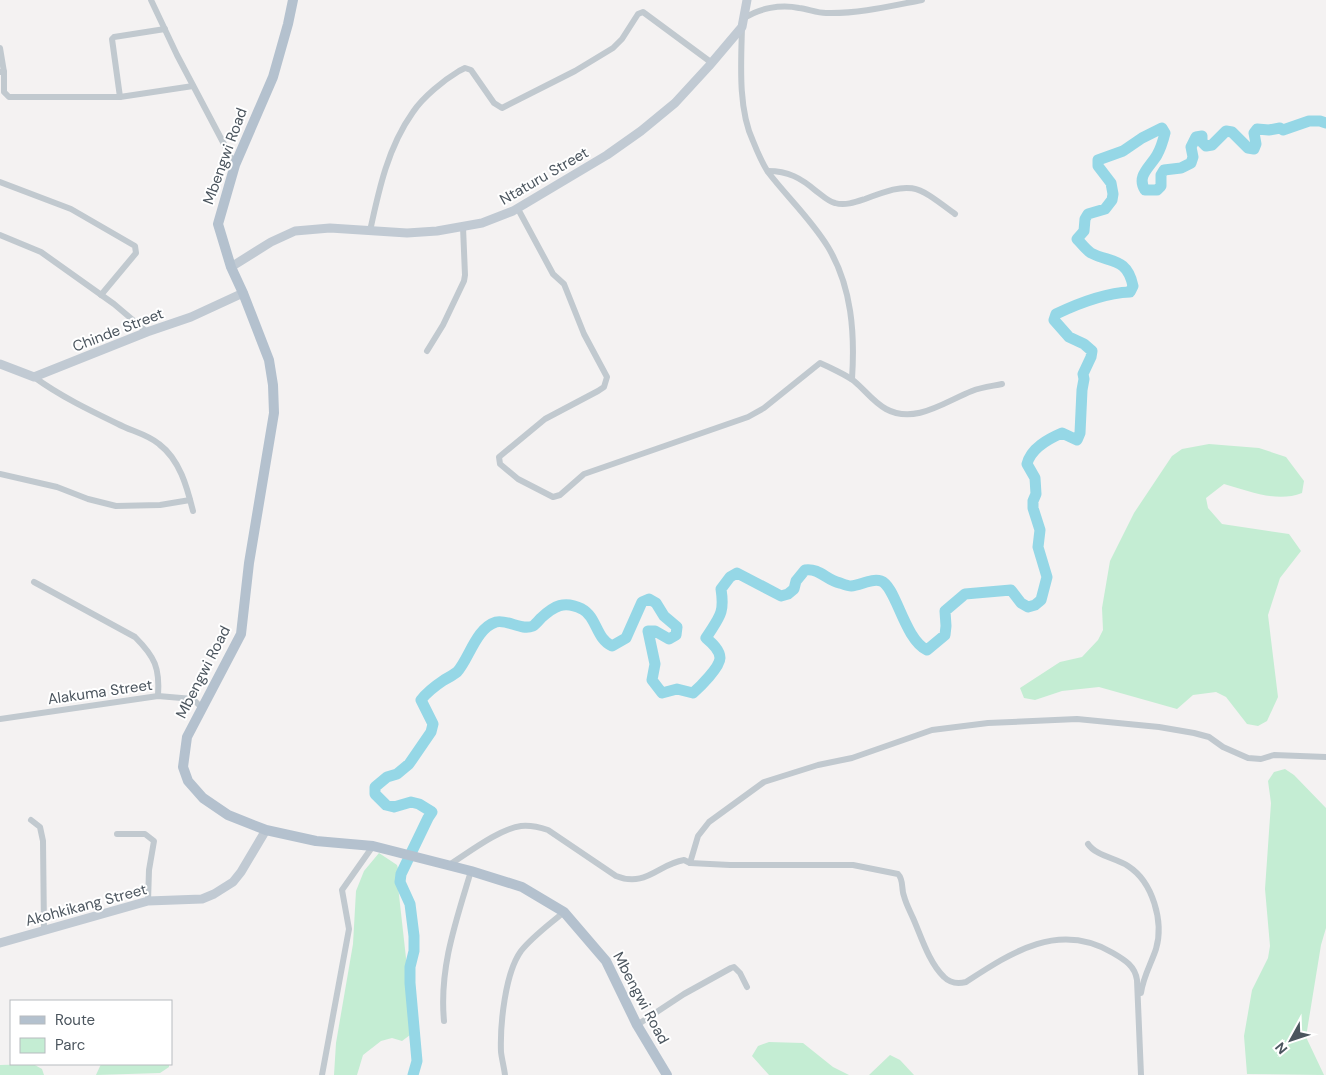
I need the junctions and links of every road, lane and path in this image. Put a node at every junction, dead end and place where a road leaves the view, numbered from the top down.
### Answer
1 (151, 0) edge
2 (293, 0) edge
3 (747, 0) edge
4 (922, 0) edge
5 (894, 3) edge
6 (742, 23) junction
7 (165, 29) junction
8 (0, 48) edge
9 (712, 63) junction
10 (2, 72) edge
11 (193, 86) junction
12 (120, 98) junction
13 (235, 165) junction
14 (768, 171) junction
15 (0, 182) edge
16 (518, 209) junction
17 (956, 214) dead end
18 (463, 227) junction
19 (370, 231) junction
20 (0, 235) edge
21 (231, 267) junction
22 (243, 293) junction
23 (101, 295) junction
24 (147, 332) junction
25 (427, 351) dead end
26 (0, 364) edge
27 (34, 376) junction
28 (852, 379) junction
29 (1002, 384) dead end
30 (0, 474) edge
31 (190, 500) junction
32 (194, 511) dead end
33 (34, 582) dead end
34 (158, 696) junction
35 (201, 707) junction
36 (0, 719) edge
37 (1326, 758) edge
38 (31, 820) dead end
39 (266, 830) junction
40 (117, 834) dead end
41 (1088, 844) dead end
42 (373, 846) junction
43 (690, 863) junction
44 (448, 866) junction
45 (472, 871) junction
46 (148, 900) junction
47 (564, 912) junction
48 (44, 930) junction
49 (0, 944) edge
50 (747, 987) dead end
51 (1139, 1005) junction
52 (444, 1021) dead end
53 (637, 1024) junction
54 (322, 1075) edge
55 (505, 1075) edge
56 (667, 1075) edge
57 (1141, 1075) edge

1 - 7 street
2 - 13 main road, Mbengwi Road
3 - 6 street
4 - 5 street
5 - 6 street
6 - 9 street, Ntaturu Street
6 - 14 street
7 - 11 street
7 - 12 street
8 - 10 street
9 - 16 street, Ntaturu Street
9 - 19 street
10 - 12 street
11 - 12 street
11 - 13 street
13 - 21 main road, Mbengwi Road
14 - 17 street
14 - 28 street
15 - 23 street
16 - 18 street, Ntaturu Street
16 - 28 street
18 - 19 street, Ntaturu Street
18 - 25 street
19 - 21 street, Ntaturu Street
20 - 23 street
21 - 22 main road, Mbengwi Road
22 - 24 street, Chinde Street
22 - 35 main road, Mbengwi Road
23 - 24 street
24 - 27 street, Chinde Street
26 - 27 street
27 - 31 street
28 - 29 street
30 - 31 street
31 - 32 street
33 - 34 street
34 - 35 street, Alakuma Street
34 - 36 street, Alakuma Street
35 - 39 main road, Mbengwi Road
37 - 43 street
38 - 48 street
39 - 42 main road, Mbengwi Road
39 - 46 street, Akohkikang Street
40 - 46 street
41 - 51 street
42 - 44 main road, Mbengwi Road
42 - 54 street
43 - 44 street
43 - 51 street
44 - 45 main road, Mbengwi Road
45 - 47 main road, Mbengwi Road
45 - 52 street
46 - 48 street, Akohkikang Street
47 - 53 main road, Mbengwi Road
47 - 55 street
48 - 49 street, Akohkikang Street
50 - 53 street
51 - 57 street
53 - 56 main road, Mbengwi Road

